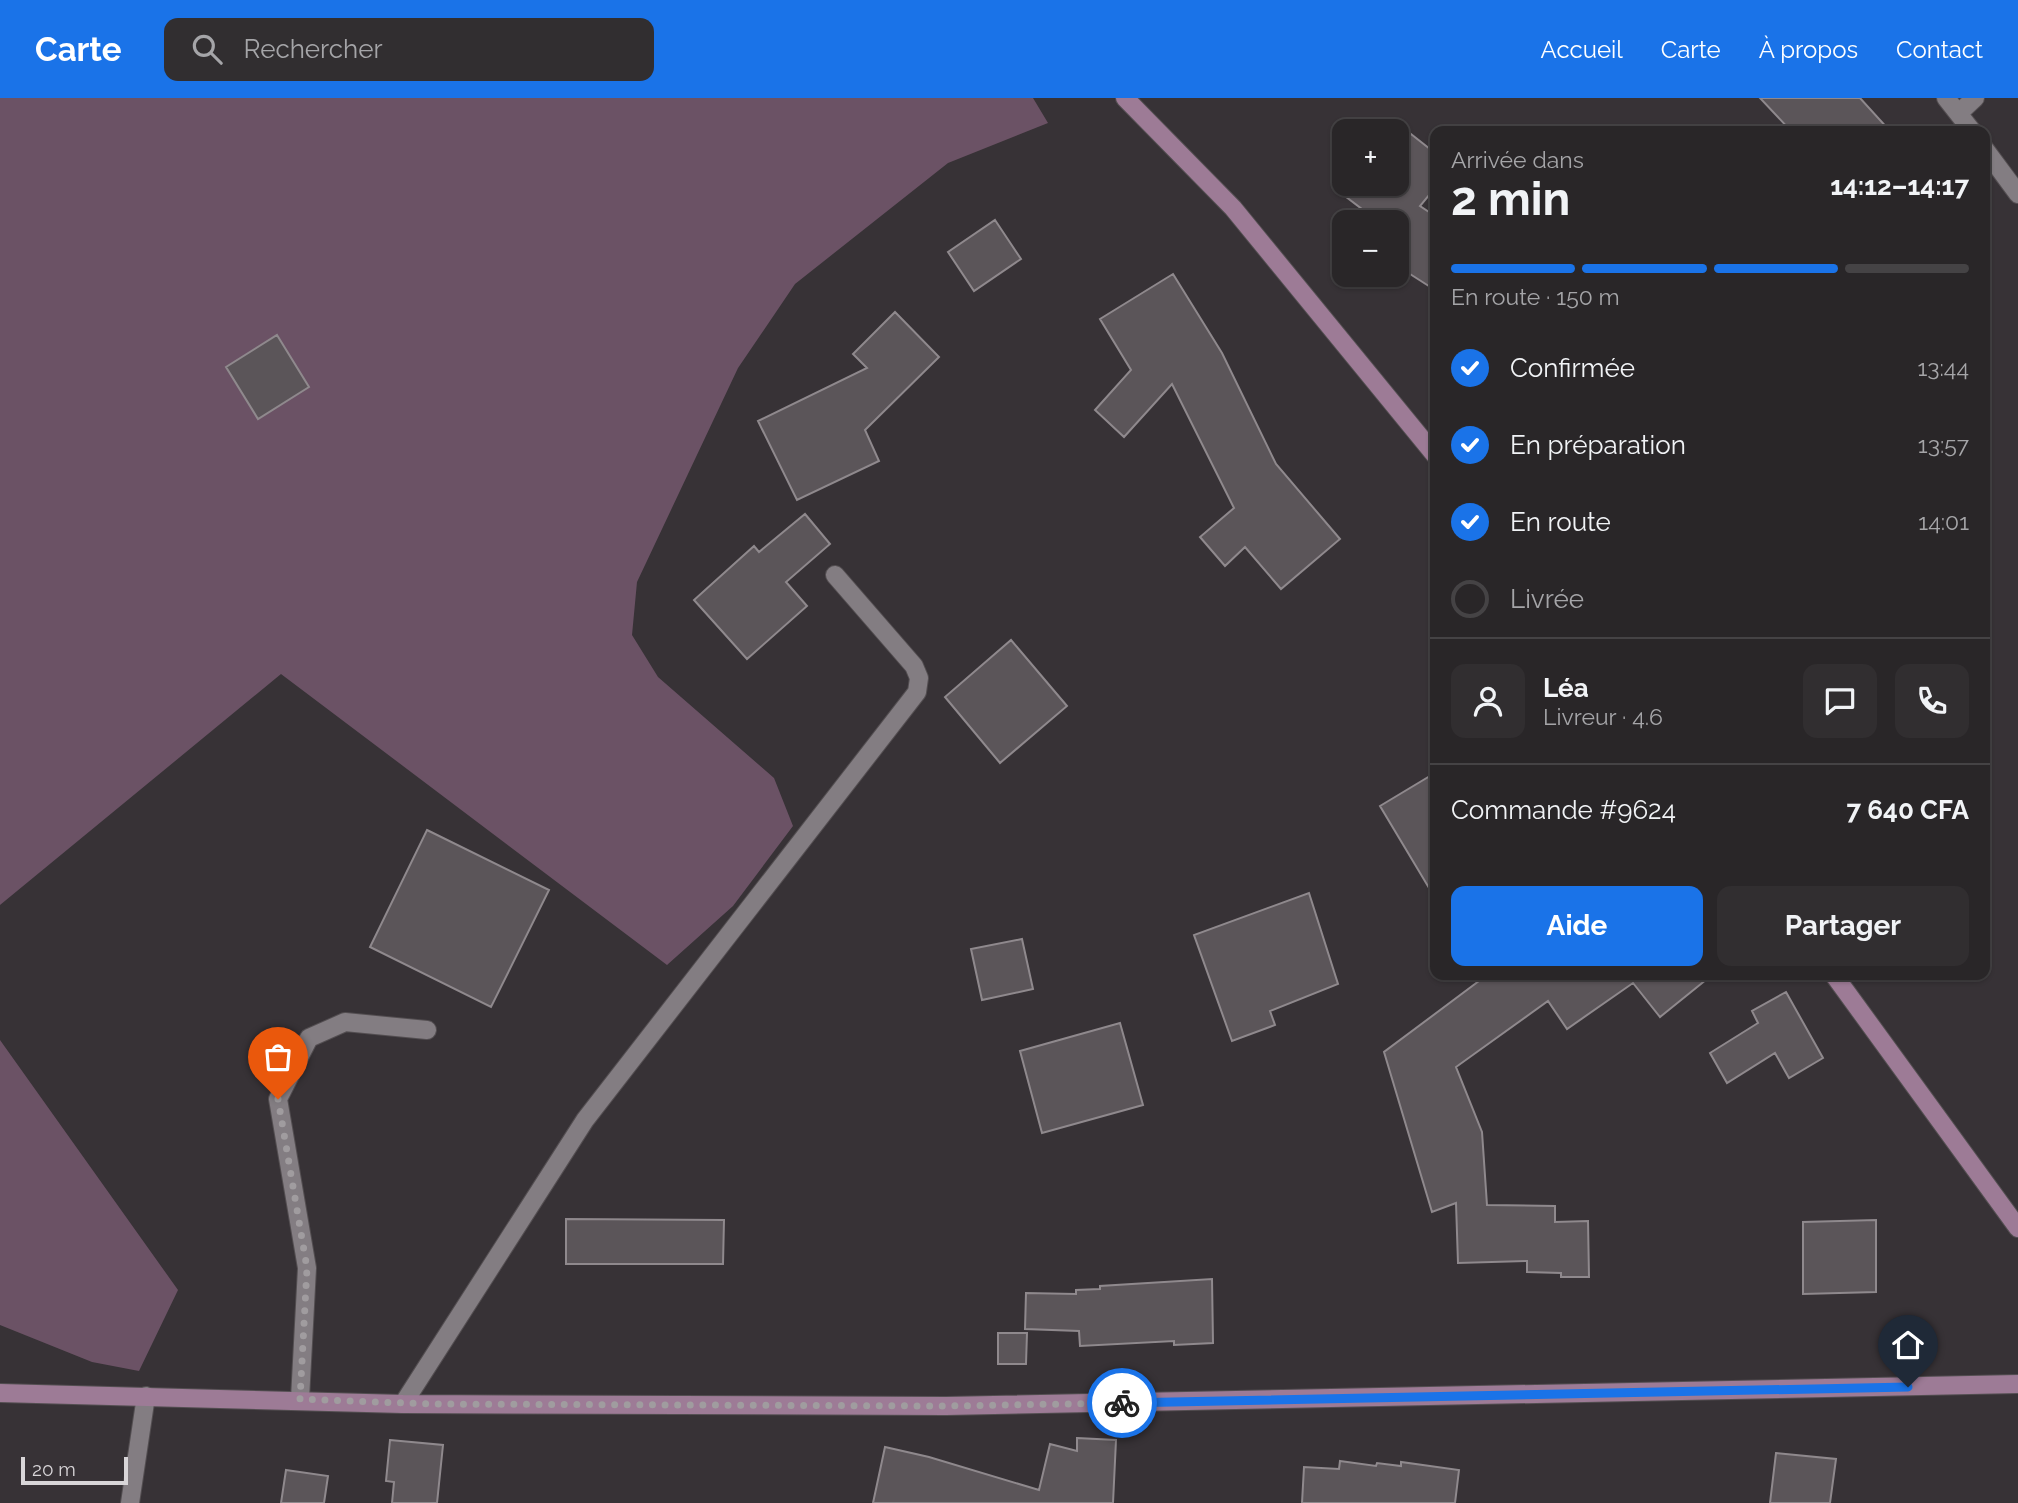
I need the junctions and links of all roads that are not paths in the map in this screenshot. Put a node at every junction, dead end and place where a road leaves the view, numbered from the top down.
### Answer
1 (1125, 98) edge
2 (1946, 98) edge
3 (1975, 98) edge
4 (1959, 113) junction
5 (1968, 126) edge
6 (1990, 156) edge
7 (2018, 194) edge
8 (1430, 449) edge
9 (835, 575) dead end
10 (1837, 980) edge
11 (427, 1030) dead end
12 (2018, 1228) edge
13 (2018, 1384) edge
14 (0, 1393) edge
15 (146, 1396) junction
16 (300, 1399) junction
17 (403, 1404) junction
18 (130, 1503) edge

1 - 8 main road
2 - 4 street
3 - 4 street
4 - 5 street
6 - 7 street
9 - 17 street
10 - 12 main road
11 - 16 street
13 - 17 main road
14 - 15 main road
15 - 16 main road
15 - 18 street
16 - 17 main road

